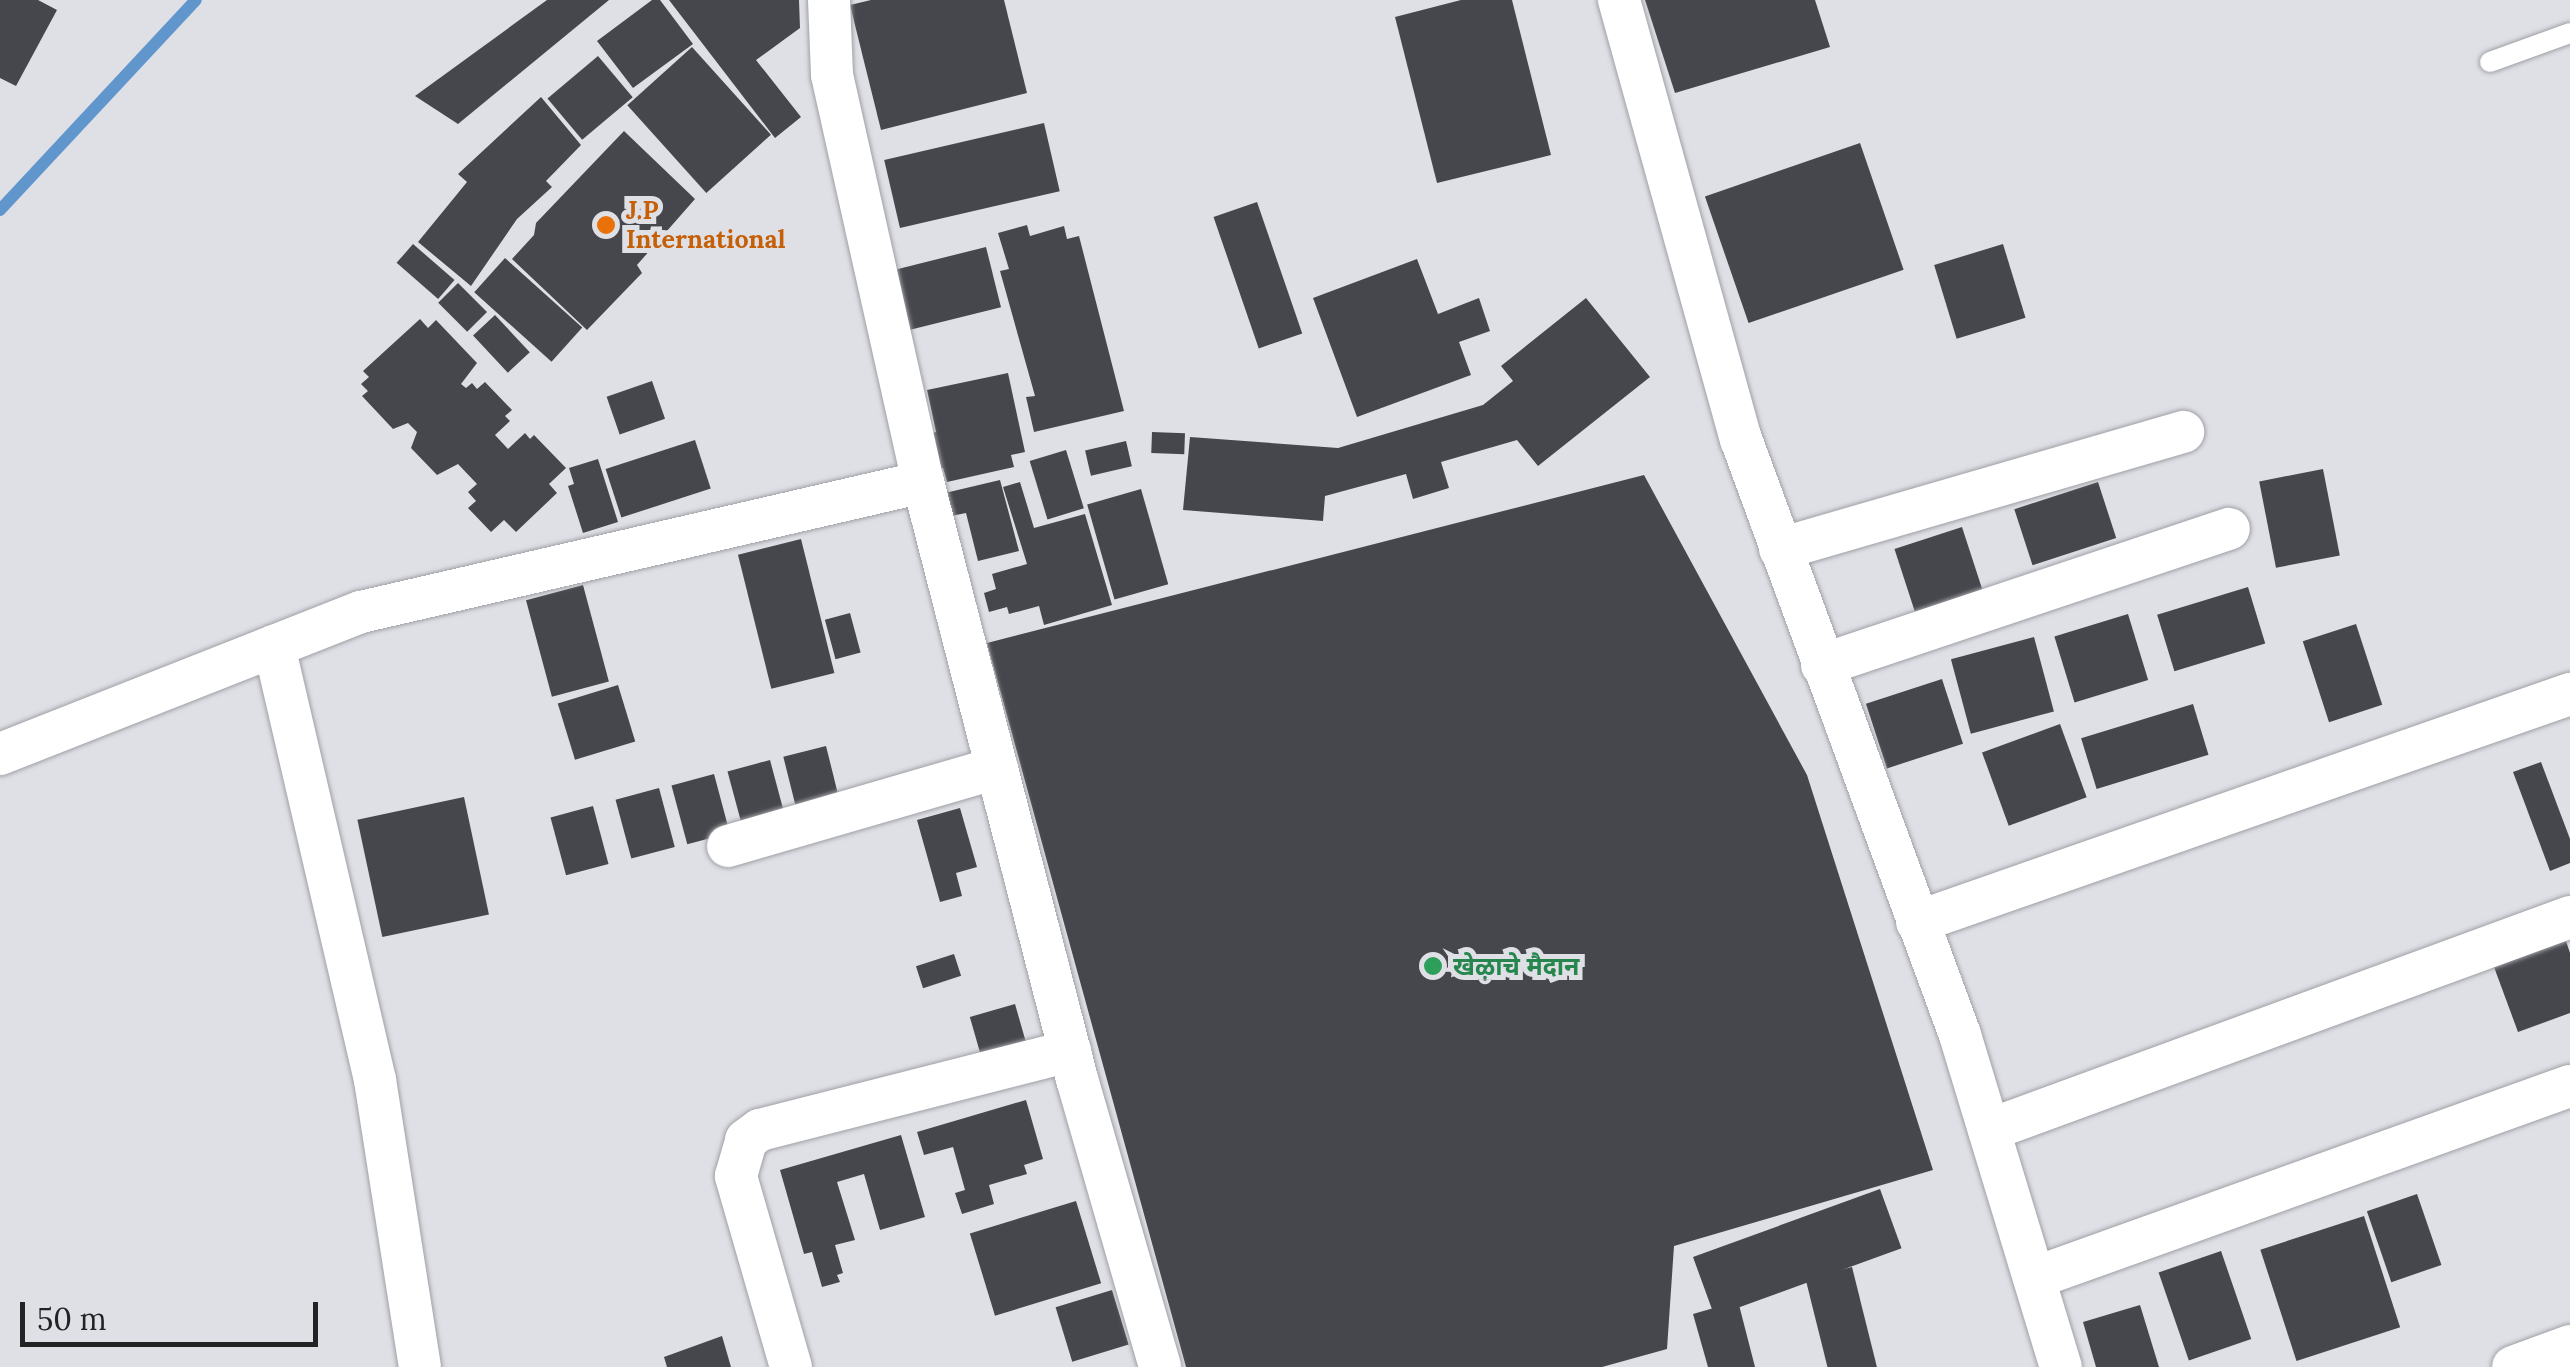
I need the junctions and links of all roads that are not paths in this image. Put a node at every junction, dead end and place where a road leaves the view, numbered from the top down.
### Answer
1 (829, 0) edge
2 (1620, 0) edge
3 (2570, 33) edge
4 (2490, 62) dead end
5 (2183, 432) dead end
6 (923, 482) junction
7 (2230, 529) dead end
8 (1780, 549) junction
9 (274, 646) junction
10 (1822, 665) junction
11 (2570, 694) edge
12 (0, 754) edge
13 (997, 768) junction
14 (728, 846) dead end
15 (2570, 917) edge
16 (1918, 922) junction
17 (1070, 1051) junction
18 (2570, 1086) edge
19 (1989, 1130) junction
20 (2034, 1278) junction
21 (2570, 1346) edge
22 (420, 1367) edge
23 (791, 1367) edge
24 (1160, 1367) edge
25 (2061, 1367) edge
26 (2513, 1367) edge

1 - 6 street
2 - 8 street
3 - 4 lane
5 - 8 street
6 - 9 street
6 - 13 street
7 - 10 street
8 - 10 street
9 - 12 street
9 - 22 street
10 - 16 street
11 - 16 street
13 - 14 street
13 - 17 street
15 - 19 street
16 - 19 street
17 - 23 street
17 - 24 street
18 - 20 street
19 - 20 street
20 - 25 street
21 - 26 street

